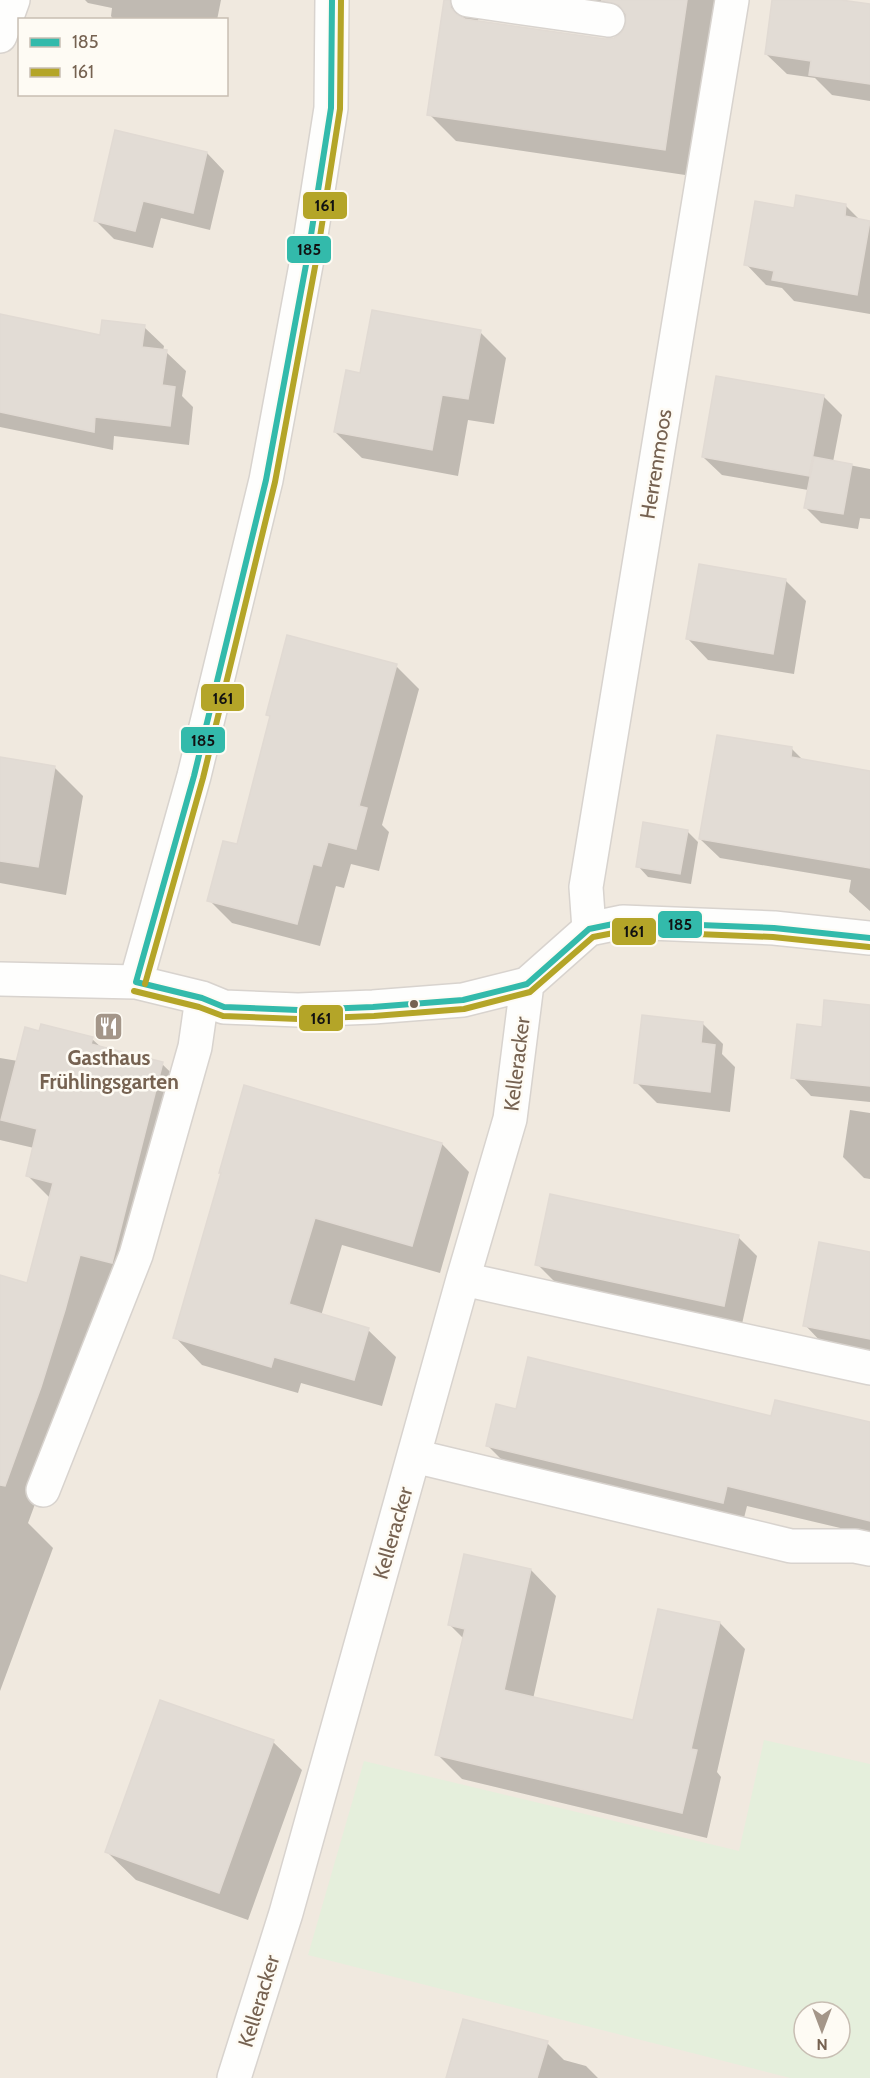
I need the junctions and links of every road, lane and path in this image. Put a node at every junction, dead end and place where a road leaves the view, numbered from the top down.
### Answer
1 (13, 0) edge
2 (332, 0) edge
3 (468, 0) edge
4 (732, 0) edge
5 (608, 20) dead end
6 (0, 36) edge
7 (589, 929) junction
8 (870, 938) edge
9 (0, 979) edge
10 (136, 982) junction
11 (527, 984) junction
12 (202, 998) junction
13 (463, 1279) junction
14 (870, 1368) edge
15 (414, 1456) junction
16 (43, 1490) dead end
17 (870, 1549) edge
18 (237, 2077) edge

1 - 6 street
2 - 10 street
3 - 5 street
4 - 7 street, Herrenmoos
7 - 8 street
7 - 11 street
9 - 10 street
10 - 12 street
11 - 12 street
11 - 13 street, Kelleracker
12 - 16 street
13 - 14 street
13 - 15 street, Kelleracker
15 - 17 street
15 - 18 street, Kelleracker

